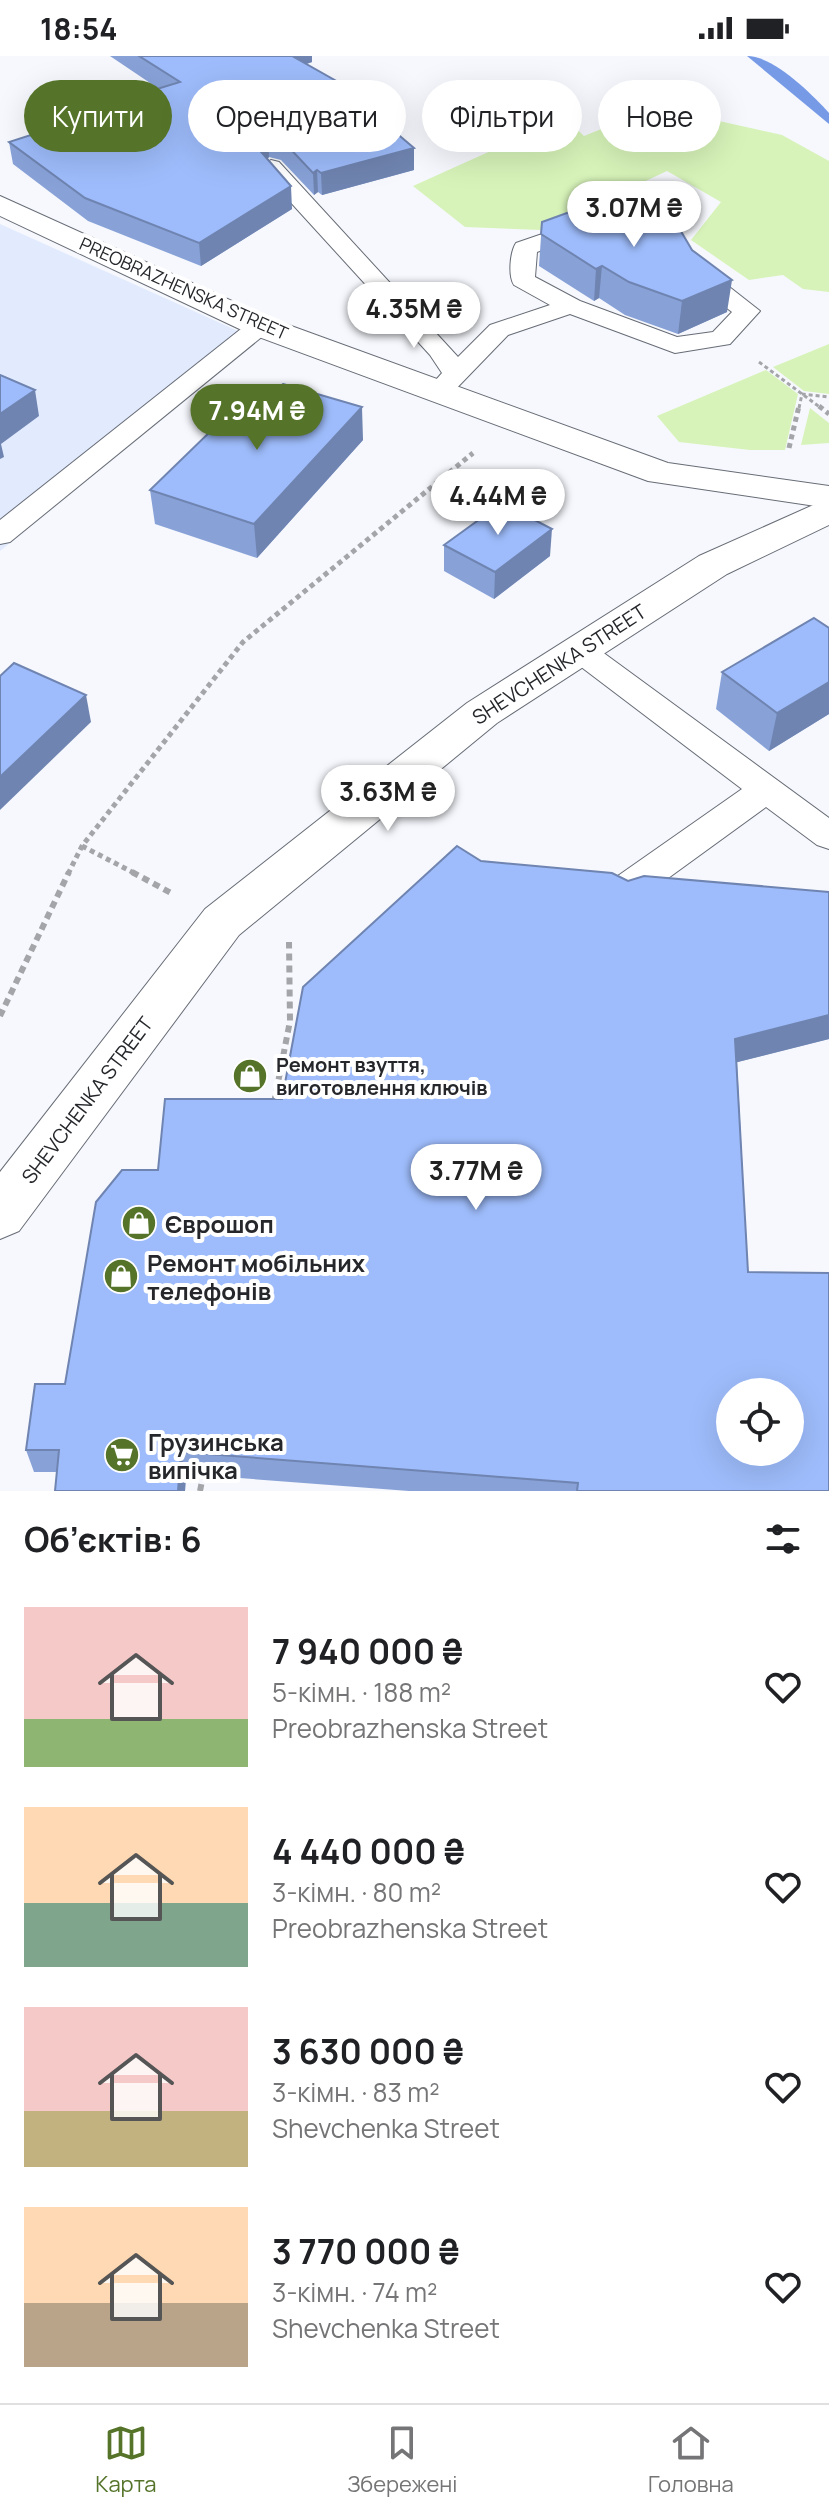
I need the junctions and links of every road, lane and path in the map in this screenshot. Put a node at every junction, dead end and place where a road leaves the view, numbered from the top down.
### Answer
1 (271, 167) edge
2 (0, 205) edge
3 (608, 225) edge
4 (687, 252) edge
5 (571, 306) junction
6 (260, 326) junction
7 (767, 367) dead end
8 (448, 382) junction
9 (802, 394) junction
10 (829, 397) edge
11 (829, 414) edge
12 (473, 453) dead end
13 (788, 453) dead end
14 (829, 497) edge
15 (829, 510) edge
16 (0, 535) edge
17 (579, 650) junction
18 (765, 790) junction
19 (829, 836) edge
20 (82, 846) junction
21 (155, 883) dead end
22 (625, 890) edge
23 (289, 942) dead end
24 (0, 1016) edge
25 (272, 1115) edge
26 (0, 1214) edge
27 (206, 1460) edge
28 (200, 1491) edge

1 - 8 lane
2 - 6 street, PREOBRAZHENSKA STREET
3 - 5 lane
4 - 5 lane
5 - 8 lane
6 - 8 street, PREOBRAZHENSKA STREET
6 - 16 lane
7 - 9 path
8 - 14 street, PREOBRAZHENSKA STREET
9 - 10 path
9 - 11 path
9 - 13 path
12 - 20 path
15 - 17 street, SHEVCHENKA STREET
17 - 18 lane
17 - 26 street, SHEVCHENKA STREET
18 - 19 lane
18 - 22 lane
20 - 21 path
20 - 24 path
23 - 25 path
27 - 28 path

